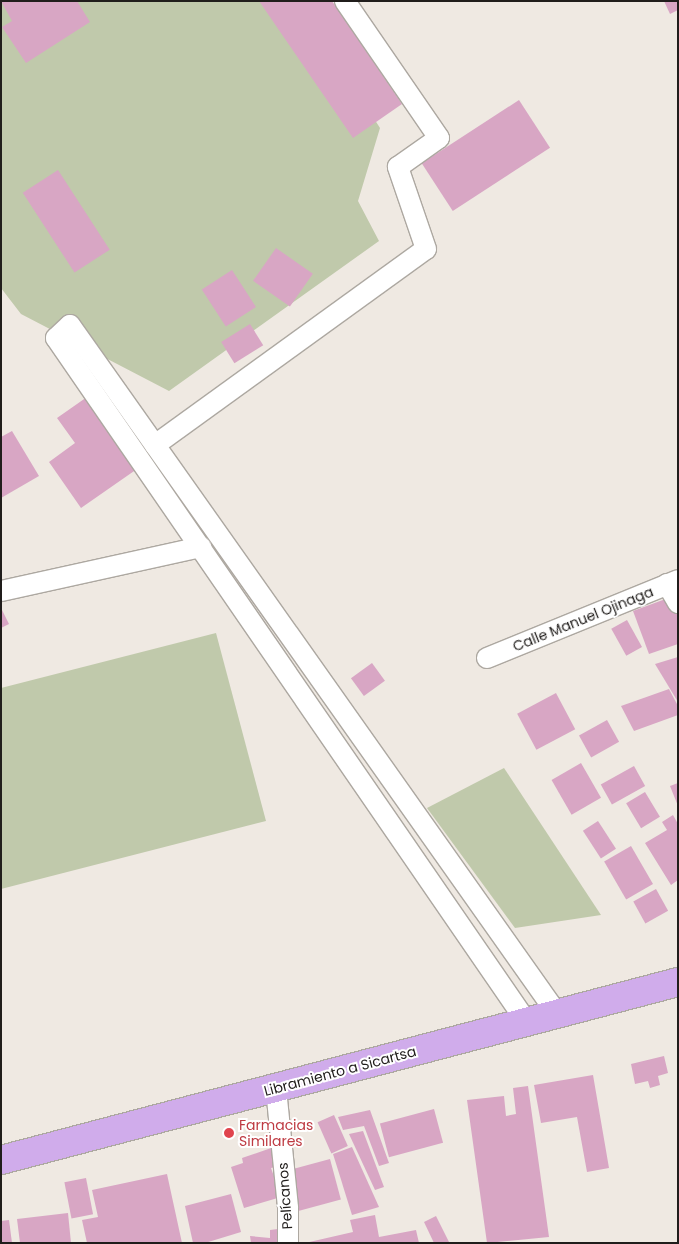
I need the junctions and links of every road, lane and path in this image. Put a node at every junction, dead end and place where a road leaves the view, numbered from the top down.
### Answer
1 (345, 1) edge
2 (155, 445) junction
3 (201, 547) junction
4 (672, 582) edge
5 (1, 591) edge
6 (678, 603) edge
7 (487, 658) dead end
8 (678, 982) edge
9 (558, 1016) junction
10 (526, 1021) junction
11 (276, 1089) junction
12 (1, 1160) edge
13 (288, 1243) edge

1 - 2 street
2 - 3 street
2 - 9 street
3 - 5 street
3 - 10 street
4 - 6 street
4 - 7 street, Calle Manuel Ojinaga
8 - 9 main road, Libramiento a Sicartsa
9 - 10 main road, Libramiento a Sicartsa
10 - 11 main road, Libramiento a Sicartsa
11 - 12 main road, Libramiento a Sicartsa
11 - 13 street, Pelícanos

